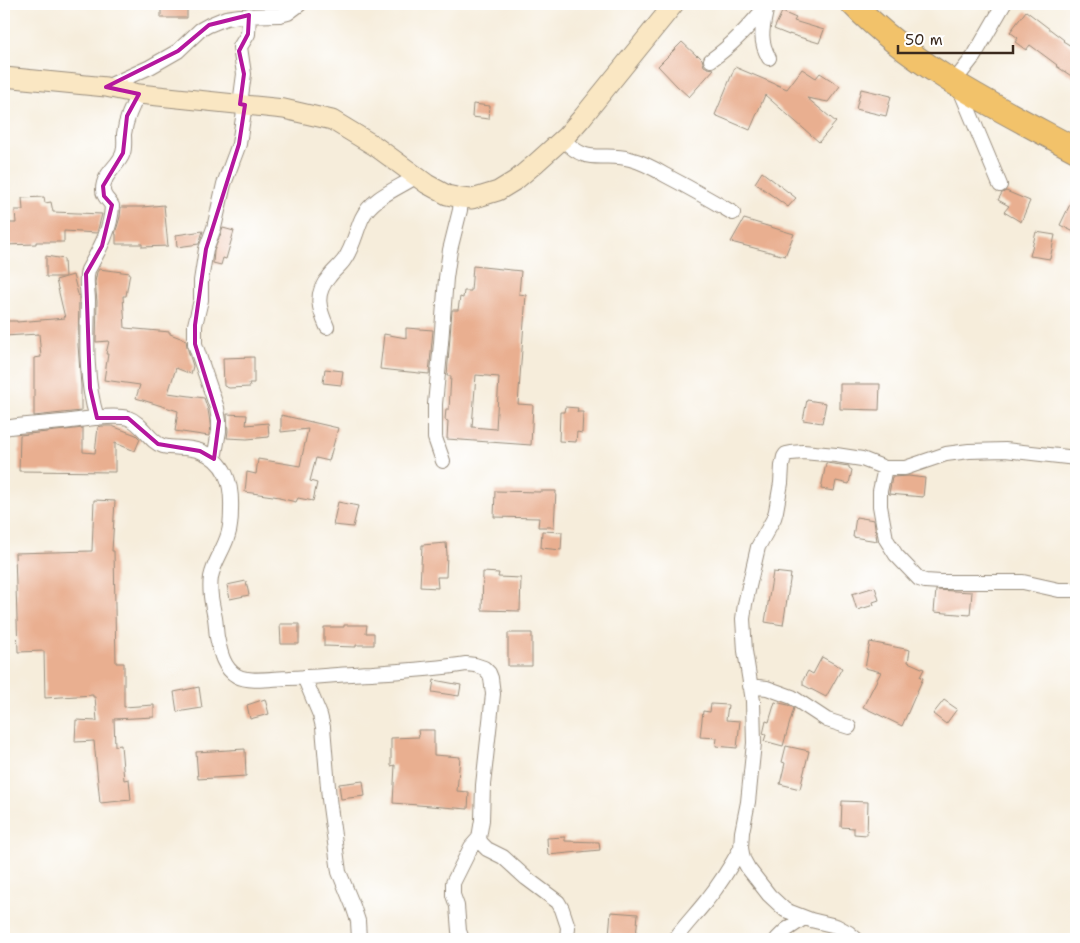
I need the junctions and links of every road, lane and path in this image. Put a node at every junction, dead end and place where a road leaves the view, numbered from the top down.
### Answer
1 (300, 4) edge
2 (674, 4) edge
3 (767, 4) edge
4 (853, 4) edge
5 (1004, 4) edge
6 (249, 15) junction
7 (769, 58) dead end
8 (711, 60) dead end
9 (4, 76) edge
10 (956, 85) junction
11 (106, 87) junction
12 (139, 94) junction
13 (242, 105) junction
14 (563, 139) junction
15 (1076, 150) edge
16 (417, 176) junction
17 (1000, 185) dead end
18 (461, 198) junction
19 (733, 213) dead end
20 (327, 327) dead end
21 (97, 418) junction
22 (4, 428) edge
23 (214, 459) junction
24 (443, 461) dead end
25 (1075, 461) edge
26 (885, 468) junction
27 (1076, 590) edge
28 (304, 677) junction
29 (750, 686) junction
30 (848, 727) dead end
31 (479, 838) junction
32 (741, 848) junction
33 (804, 918) junction
34 (359, 939) edge
35 (462, 939) edge
36 (567, 939) edge
37 (675, 939) edge
38 (777, 939) edge
39 (856, 939) edge

1 - 6 street
2 - 14 street
3 - 7 street
3 - 8 street
4 - 10 highway
5 - 10 street
6 - 11 street
6 - 13 street
9 - 11 street
10 - 15 highway
10 - 17 street
11 - 12 street
12 - 13 street
12 - 21 street
13 - 16 street
13 - 23 street
14 - 18 street
14 - 19 street
16 - 18 street
16 - 20 street
18 - 24 street
21 - 22 street
21 - 23 street
23 - 28 street
25 - 26 street
26 - 27 street
26 - 29 street
28 - 31 street
28 - 34 street
29 - 30 street
29 - 32 street
31 - 35 street
31 - 36 street
32 - 33 street
32 - 37 street
33 - 38 street
33 - 39 street

